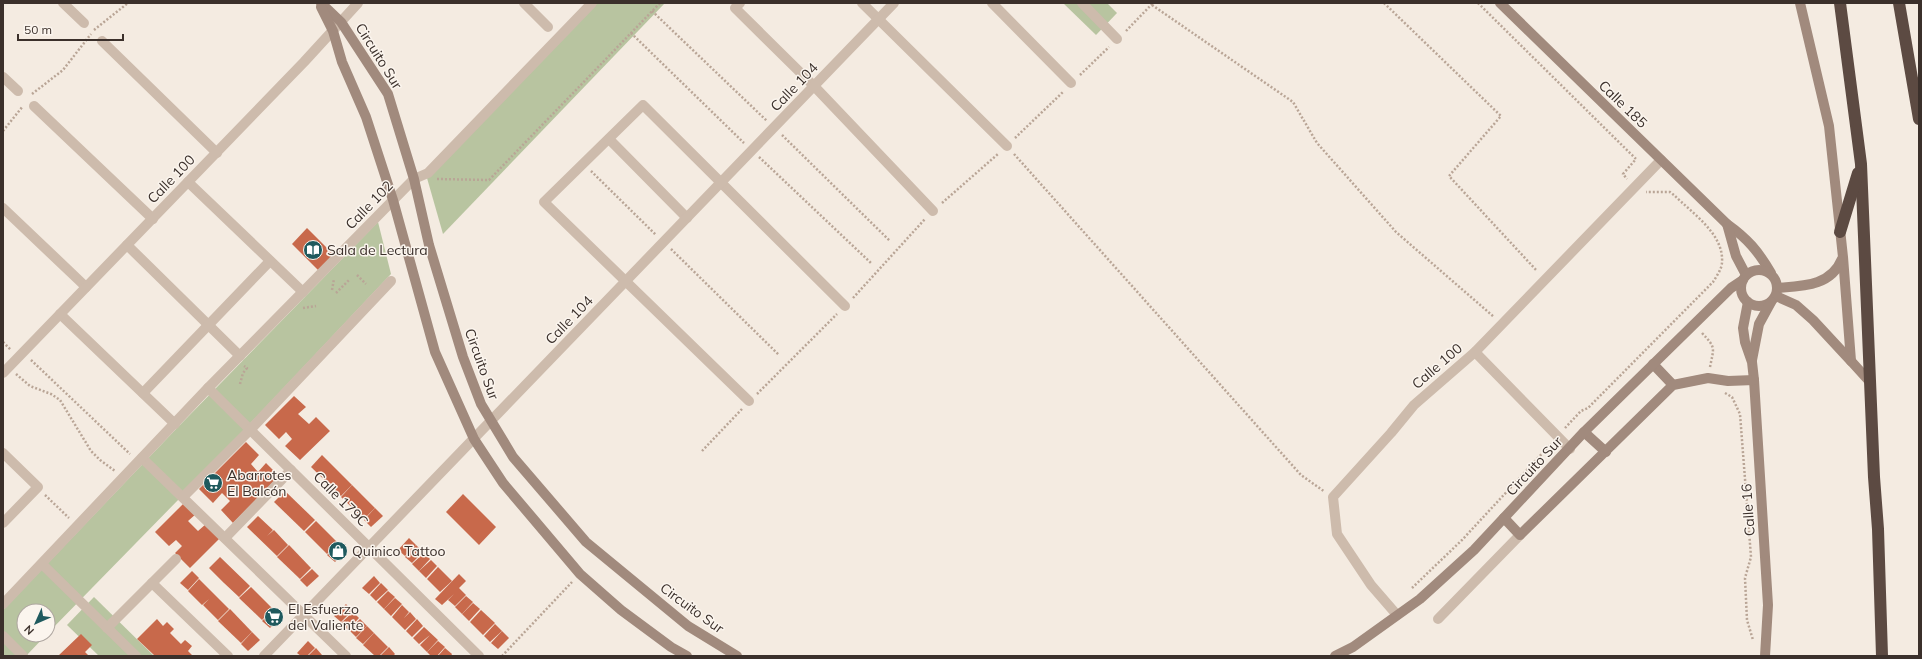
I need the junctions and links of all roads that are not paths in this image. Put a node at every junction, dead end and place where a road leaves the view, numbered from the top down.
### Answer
1 (63, 3) edge
2 (320, 3) edge
3 (358, 3) edge
4 (524, 3) edge
5 (592, 3) edge
6 (740, 3) edge
7 (862, 3) edge
8 (894, 3) edge
9 (992, 3) edge
10 (1082, 3) edge
11 (1500, 3) edge
12 (1800, 3) edge
13 (1840, 3) edge
14 (1899, 3) edge
15 (879, 19) junction
16 (341, 22) junction
17 (84, 23) dead end
18 (548, 27) dead end
19 (333, 31) junction
20 (1117, 39) dead end
21 (102, 41) dead end
22 (3, 77) edge
23 (1071, 83) dead end
24 (814, 86) junction
25 (18, 91) dead end
26 (34, 106) dead end
27 (1919, 119) edge
28 (609, 139) junction
29 (1007, 146) road end
30 (216, 152) junction
31 (1661, 160) junction
32 (1861, 164) junction
33 (414, 179) junction
34 (188, 182) junction
35 (721, 182) junction
36 (393, 200) junction
37 (3, 208) edge
38 (933, 211) road end
39 (687, 218) junction
40 (153, 219) junction
41 (1727, 224) junction
42 (1840, 232) junction
43 (127, 245) junction
44 (1843, 258) junction
45 (270, 261) junction
46 (1771, 273) junction
47 (1745, 277) junction
48 (391, 281) dead end
49 (626, 281) junction
50 (86, 287) junction
51 (303, 292) junction
52 (1775, 295) junction
53 (1748, 302) junction
54 (845, 306) road end
55 (60, 314) junction
56 (209, 325) junction
57 (1474, 352) junction
58 (241, 359) junction
59 (1851, 361) junction
60 (1752, 362) junction
61 (1653, 364) junction
62 (6, 370) edge
63 (1754, 380) junction
64 (1870, 382) junction
65 (1672, 385) junction
66 (208, 388) junction
67 (143, 393) junction
68 (749, 401) road end
69 (491, 421) junction
70 (171, 427) junction
71 (251, 429) junction
72 (1584, 432) junction
73 (474, 439) junction
74 (1570, 449) junction
75 (1606, 452) junction
76 (3, 453) edge
77 (140, 460) junction
78 (291, 470) junction
79 (184, 497) junction
80 (1504, 518) junction
81 (3, 523) edge
82 (1520, 535) junction
83 (225, 538) junction
84 (369, 547) junction
85 (176, 558) dead end
86 (42, 564) junction
87 (152, 583) junction
88 (3, 604) edge
89 (304, 615) junction
90 (1397, 615) junction
91 (1438, 619) dead end
92 (108, 628) junction
93 (3, 636) edge
94 (24, 656) edge
95 (136, 656) edge
96 (228, 656) edge
97 (264, 656) edge
98 (346, 656) edge
99 (479, 656) edge
100 (687, 656) edge
101 (736, 656) edge
102 (1335, 656) edge
103 (1765, 656) edge
104 (1882, 656) edge

1 - 17 street
2 - 16 street, Circuito Sur
2 - 19 street, Circuito Sur
3 - 16 street, Calle 100
4 - 18 street
5 - 33 street, Calle 102
6 - 24 street
7 - 15 street
8 - 15 street, Calle 104
9 - 23 street
10 - 20 street
11 - 31 street, Calle 185
12 - 42 street
13 - 32 highway
14 - 27 highway
15 - 24 street, Calle 104
15 - 29 street
16 - 19 street, Calle 100
16 - 33 street, Circuito Sur
19 - 30 street, Calle 100
19 - 36 street, Circuito Sur
21 - 30 street
22 - 25 street
24 - 35 street, Calle 104
24 - 38 street
26 - 40 street
28 - 35 street
28 - 39 street
28 - 49 street
30 - 34 street, Calle 100
31 - 41 street, Calle 185
31 - 57 street, Calle 100
32 - 42 highway
32 - 64 highway
33 - 36 street, Calle 102
33 - 69 street, Circuito Sur
34 - 40 street, Calle 100
34 - 45 street
35 - 39 street, Calle 104
35 - 54 street
36 - 51 street, Calle 102
36 - 73 street, Circuito Sur
37 - 50 street
39 - 49 street, Calle 104
40 - 43 street, Calle 100
41 - 46 street, Calle 185
41 - 47 street
42 - 44 street
43 - 50 street, Calle 100
43 - 56 street
44 - 52 street
44 - 59 street
45 - 51 street
45 - 56 street
46 - 47 street
46 - 52 street
47 - 53 street
47 - 61 street, Circuito Sur
48 - 71 street
49 - 68 street
49 - 69 street, Calle 104
50 - 55 street, Calle 100
51 - 58 street, Calle 102
52 - 53 street
52 - 59 street
52 - 60 street, Calle 16
53 - 60 street, Calle 16
55 - 62 street, Calle 100
55 - 67 street
56 - 58 street
56 - 67 street
57 - 74 street
57 - 90 street, Calle 100
58 - 66 street, Calle 102
59 - 64 street
60 - 63 street, Calle 16
61 - 65 street
61 - 72 street, Circuito Sur
63 - 65 street
63 - 103 street, Calle 16
64 - 104 highway
65 - 75 street
66 - 70 street, Calle 102
66 - 71 street, Calle 179C
67 - 70 street
69 - 73 street, Calle 104
69 - 101 street, Circuito Sur
70 - 77 street, Calle 102
71 - 78 street, Calle 179C
71 - 79 street
72 - 74 street, Circuito Sur
72 - 75 street
73 - 84 street, Calle 104
73 - 100 street, Circuito Sur
74 - 80 street, Circuito Sur
75 - 82 street
76 - 81 street
77 - 79 street
77 - 86 street, Calle 102
78 - 83 street
78 - 84 street, Calle 179C
79 - 83 street
80 - 82 street
80 - 90 street, Circuito Sur
82 - 91 street
83 - 89 street
84 - 89 street, Calle 104
84 - 99 street, Calle 179C
85 - 87 street
86 - 88 street, Calle 102
86 - 92 street
87 - 92 street
87 - 96 street
89 - 97 street, Calle 104
89 - 98 street
90 - 102 street, Circuito Sur
92 - 95 street
93 - 94 street

